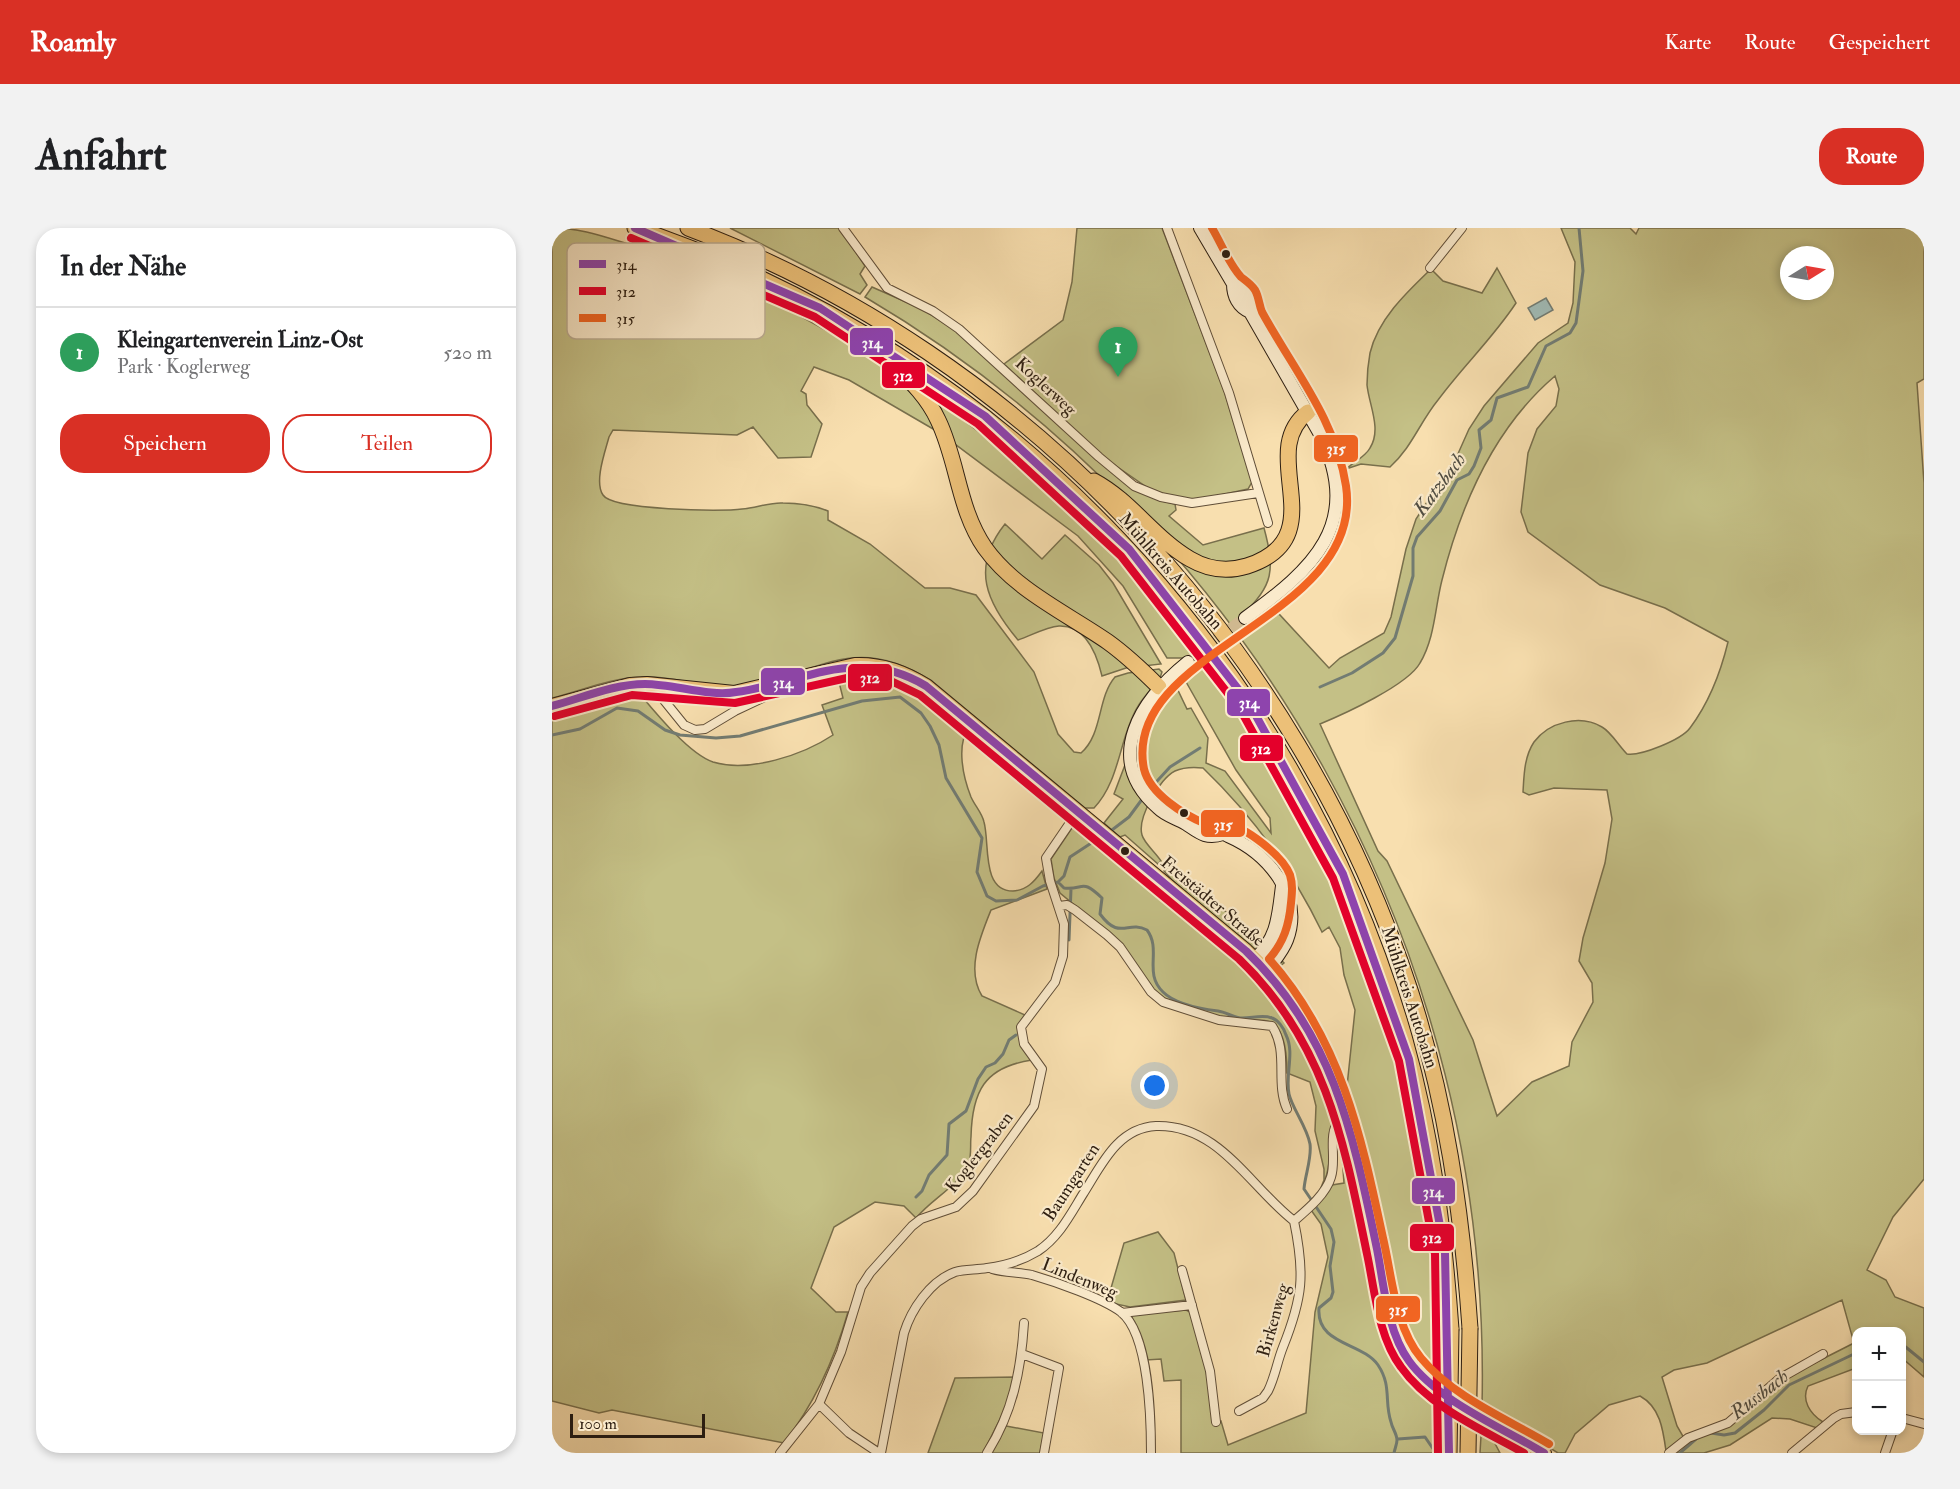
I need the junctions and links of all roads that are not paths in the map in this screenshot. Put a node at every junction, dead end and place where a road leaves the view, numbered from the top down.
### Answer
1 (635, 228) edge
2 (688, 228) edge
3 (843, 228) edge
4 (1167, 228) edge
5 (1200, 228) edge
6 (1462, 228) edge
7 (673, 243) edge
8 (722, 243) edge
9 (765, 262) edge
10 (1430, 268) dead end
11 (765, 283) edge
12 (868, 337) junction
13 (1308, 412) junction
14 (1075, 470) junction
15 (1258, 493) junction
16 (1268, 524) dead end
17 (1245, 618) tunnel mouth
18 (1188, 662) tunnel mouth
19 (806, 676) junction
20 (630, 685) junction
21 (1159, 687) junction
22 (552, 706) edge
23 (1078, 811) junction
24 (1282, 886) junction
25 (1066, 907) junction
26 (1255, 959) junction
27 (1267, 971) junction
28 (1287, 1109) dead end
29 (1345, 1118) junction
30 (1294, 1221) junction
31 (989, 1268) junction
32 (1182, 1270) dead end
33 (1192, 1305) junction
34 (1122, 1312) junction
35 (1024, 1323) dead end
36 (1022, 1354) junction
37 (1823, 1354) dead end
38 (819, 1404) junction
39 (1239, 1411) dead end
40 (1852, 1413) edge
41 (1906, 1419) edge
42 (1216, 1422) dead end
43 (1924, 1424) edge
44 (1892, 1435) edge
45 (780, 1453) edge
46 (880, 1453) edge
47 (987, 1453) edge
48 (1044, 1453) edge
49 (1151, 1453) edge
50 (1449, 1453) edge
51 (1468, 1453) edge
52 (1544, 1453) edge
53 (1669, 1453) edge
54 (1792, 1453) edge
55 (1885, 1453) edge

1 - 7 highway, Mühlkreis Autobahn
2 - 8 highway, Mühlkreis Autobahn
3 - 15 street, Koglerweg
4 - 15 street
5 - 13 street
6 - 10 street
9 - 14 highway, Mühlkreis Autobahn
11 - 12 highway, Mühlkreis Autobahn
12 - 21 highway
12 - 50 highway, Mühlkreis Autobahn, bridge
13 - 14 highway
13 - 17 street
14 - 51 highway, Mühlkreis Autobahn, bridge
15 - 16 street
18 - 21 street
19 - 20 main road, Freistädter Straße
19 - 20 street, Freistädter Straße
19 - 23 main road, Freistädter Straße
20 - 22 main road, Freistädter Straße
21 - 24 street
23 - 25 street
23 - 26 main road, Freistädter Straße
24 - 26 street
24 - 27 street
25 - 28 street
25 - 38 street, Koglergraben
26 - 27 main road, Freistädter Straße
27 - 29 main road, Freistädter Straße
29 - 30 street
29 - 52 main road, Freistädter Straße
30 - 31 street, Baumgarten
30 - 39 street, Birkenweg
31 - 34 street, Lindenweg
31 - 46 street, Baumgarten
32 - 33 street
33 - 34 street
33 - 42 street
34 - 49 street, Lindenweg
35 - 36 street
36 - 47 street
36 - 48 street
37 - 53 street
38 - 45 street, Koglergraben
38 - 46 street
40 - 54 street
41 - 43 street
44 - 55 street

